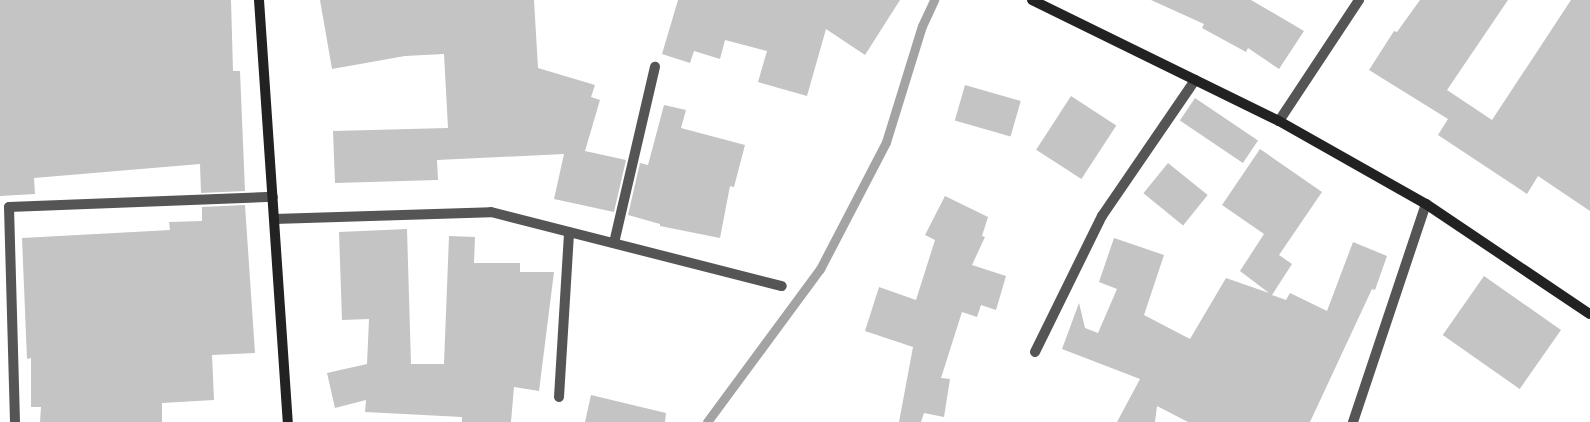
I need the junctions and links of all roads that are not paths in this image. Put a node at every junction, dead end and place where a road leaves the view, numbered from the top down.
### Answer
1 (259, 0) edge
2 (1032, 0) edge
3 (1359, 0) edge
4 (655, 67) dead end
5 (1195, 80) junction
6 (1279, 121) junction
7 (273, 197) junction
8 (1426, 204) junction
9 (274, 219) junction
10 (569, 232) junction
11 (614, 243) junction
12 (782, 286) dead end
13 (1590, 314) edge
14 (1035, 352) dead end
15 (559, 397) dead end
16 (15, 422) edge
17 (288, 422) edge
18 (1353, 422) edge

1 - 7 street
2 - 5 street
3 - 6 street
4 - 11 street
5 - 6 street
5 - 14 street
6 - 8 street
7 - 9 street
7 - 16 street
8 - 13 street
8 - 18 street
9 - 10 street
9 - 17 street
10 - 11 street
10 - 15 street
11 - 12 street

